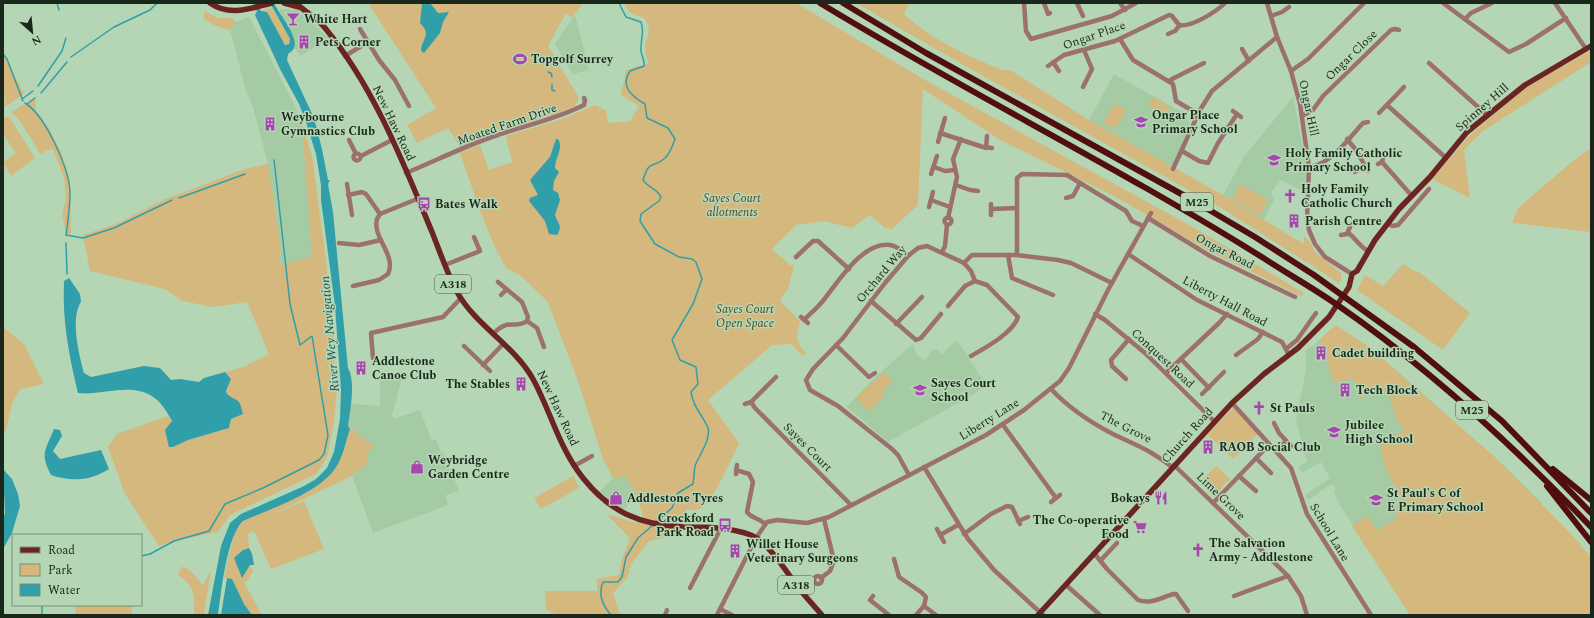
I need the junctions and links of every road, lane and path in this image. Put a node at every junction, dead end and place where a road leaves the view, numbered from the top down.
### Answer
1 (210, 3) edge
2 (270, 3) edge
3 (284, 3) edge
4 (820, 3) edge
5 (843, 3) edge
6 (1024, 3) edge
7 (1044, 3) edge
8 (1077, 3) edge
9 (1120, 3) edge
10 (1136, 3) edge
11 (1224, 3) edge
12 (1267, 3) edge
13 (1364, 3) edge
14 (1443, 3) edge
15 (1492, 3) edge
16 (1555, 3) edge
17 (298, 5) edge
18 (1289, 7) dead end
19 (1125, 10) junction
20 (1050, 13) dead end
21 (1083, 16) dead end
22 (1271, 16) junction
23 (1566, 18) junction
24 (1465, 19) junction
25 (1180, 25) junction
26 (360, 29) dead end
27 (1399, 30) dead end
28 (1168, 34) dead end
29 (1277, 37) junction
30 (1120, 38) junction
31 (368, 42) junction
32 (1589, 47) edge
33 (1242, 49) dead end
34 (1084, 50) junction
35 (345, 56) junction
36 (1052, 62) junction
37 (1249, 62) junction
38 (1204, 63) dead end
39 (1429, 63) dead end
40 (1048, 66) dead end
41 (1059, 71) dead end
42 (1291, 71) junction
43 (1169, 81) junction
44 (1083, 87) dead end
45 (1404, 87) dead end
46 (584, 98) dead end
47 (1387, 105) junction
48 (409, 106) dead end
49 (1379, 113) dead end
50 (1198, 114) junction
51 (1237, 114) dead end
52 (1487, 115) junction
53 (1302, 116) junction
54 (945, 118) dead end
55 (1368, 122) dead end
56 (940, 133) junction
57 (987, 136) dead end
58 (1347, 139) junction
59 (349, 140) dead end
60 (392, 140) junction
61 (961, 140) junction
62 (938, 142) dead end
63 (986, 148) junction
64 (992, 148) dead end
65 (1182, 151) junction
66 (938, 156) dead end
67 (1445, 158) junction
68 (1381, 161) dead end
69 (934, 167) junction
70 (1309, 167) junction
71 (1173, 169) dead end
72 (955, 170) junction
73 (1355, 172) dead end
74 (406, 173) junction
75 (931, 174) dead end
76 (347, 184) dead end
77 (1080, 184) junction
78 (956, 185) junction
79 (1429, 189) dead end
80 (978, 191) dead end
81 (933, 192) dead end
82 (348, 195) junction
83 (1412, 196) junction
84 (1066, 198) dead end
85 (417, 199) junction
86 (931, 200) junction
87 (929, 207) dead end
88 (950, 207) junction
89 (1017, 208) junction
90 (1151, 213) dead end
91 (380, 214) junction
92 (352, 215) dead end
93 (991, 215) dead end
94 (1148, 218) junction
95 (1388, 223) junction
96 (1143, 226) junction
97 (1350, 227) dead end
98 (1348, 232) junction
99 (1341, 235) dead end
100 (474, 237) dead end
101 (381, 240) junction
102 (339, 243) dead end
103 (1368, 251) junction
104 (942, 252) junction
105 (1128, 254) junction
106 (1008, 255) junction
107 (1017, 255) junction
108 (908, 256) junction
109 (796, 257) dead end
110 (964, 263) junction
111 (445, 264) junction
112 (849, 269) junction
113 (1352, 274) junction
114 (975, 280) junction
115 (498, 282) dead end
116 (1112, 283) junction
117 (362, 285) junction
118 (352, 286) dead end
119 (506, 290) junction
120 (363, 291) dead end
121 (1053, 294) dead end
122 (501, 295) dead end
123 (1295, 296) dead end
124 (922, 297) dead end
125 (461, 298) junction
126 (871, 301) junction
127 (948, 306) dead end
128 (1316, 313) dead end
129 (941, 314) dead end
130 (1095, 314) junction
131 (1226, 314) junction
132 (804, 320) dead end
133 (527, 321) junction
134 (896, 324) junction
135 (1263, 332) junction
136 (493, 334) junction
137 (1129, 339) junction
138 (503, 344) junction
139 (836, 345) junction
140 (464, 346) dead end
141 (544, 348) dead end
142 (1287, 348) junction
143 (1236, 355) dead end
144 (1289, 355) junction
145 (971, 356) dead end
146 (373, 358) dead end
147 (1181, 359) junction
148 (483, 365) junction
149 (490, 371) dead end
150 (1224, 372) dead end
151 (875, 373) dead end
152 (1166, 373) junction
153 (776, 377) dead end
154 (1126, 379) dead end
155 (1209, 388) junction
156 (1051, 389) junction
157 (1202, 394) dead end
158 (751, 402) junction
159 (1232, 403) junction
160 (745, 404) dead end
161 (1214, 421) junction
162 (1274, 423) dead end
163 (1003, 425) junction
164 (1286, 441) junction
165 (1291, 446) dead end
166 (1263, 451) dead end
167 (1276, 451) junction
168 (592, 456) dead end
169 (1256, 458) junction
170 (1543, 462) junction
171 (574, 466) junction
172 (1173, 466) junction
173 (924, 467) junction
174 (736, 470) dead end
175 (1271, 473) dead end
176 (909, 475) junction
177 (1239, 476) junction
178 (1540, 476) junction
179 (1256, 491) dead end
180 (1591, 500) edge
181 (1051, 502) dead end
182 (1213, 503) junction
183 (851, 505) junction
184 (1591, 513) edge
185 (1028, 517) dead end
186 (824, 519) junction
187 (765, 524) junction
188 (958, 525) junction
189 (1591, 527) edge
190 (721, 528) junction
191 (937, 529) dead end
192 (964, 534) junction
193 (940, 535) junction
194 (756, 538) junction
195 (944, 542) dead end
196 (1591, 542) edge
197 (1117, 543) dead end
198 (1094, 553) junction
199 (894, 559) dead end
200 (1101, 560) junction
201 (1288, 576) junction
202 (821, 578) dead end
203 (1066, 585) junction
204 (690, 588) dead end
205 (873, 596) dead end
206 (1234, 596) dead end
207 (924, 606) junction
208 (720, 609) junction
209 (1105, 611) dead end
210 (1188, 611) dead end
211 (1040, 614) edge
212 (717, 615) edge
213 (732, 615) edge
214 (822, 615) edge
215 (889, 615) edge
216 (916, 615) edge
217 (936, 615) edge
218 (1100, 615) edge
219 (1307, 615) edge
220 (1371, 615) edge

1 - 2 main road
3 - 17 main road, New Haw Road / A318
4 - 178 highway, M25
5 - 170 highway, M25
6 - 19 street
7 - 20 street
8 - 21 street
9 - 19 street
10 - 19 street
11 - 25 street
12 - 22 street, Ongar Hill
13 - 42 street
14 - 24 street
15 - 24 street
16 - 23 street
17 - 35 main road, New Haw Road / A318
18 - 22 street
22 - 29 street, Ongar Hill
23 - 24 street
23 - 32 street
25 - 28 street
25 - 30 street, Ongar Place
26 - 31 street
27 - 53 street, Ongar Close
29 - 37 street
29 - 42 street, Ongar Hill
30 - 34 street, Ongar Place
30 - 43 street
31 - 35 street
31 - 48 street
32 - 52 main road, Spinney Hill
33 - 37 street
34 - 36 street, Ongar Place
34 - 44 street
35 - 60 main road, New Haw Road / A318
36 - 40 street, Ongar Place
36 - 41 street, Ongar Place
37 - 50 street
38 - 43 street
39 - 52 street
42 - 53 street, Ongar Hill
43 - 50 street
45 - 47 street
46 - 74 street, Moated Farm Drive
47 - 49 street
47 - 67 street
50 - 65 street
51 - 65 street
52 - 67 main road, Spinney Hill
53 - 70 street, Ongar Hill
54 - 56 street
55 - 58 street
56 - 61 street
56 - 62 street
57 - 63 street
58 - 70 street
58 - 73 street
59 - 60 street
60 - 74 main road, New Haw Road / A318
61 - 63 street
61 - 72 street
63 - 64 street
65 - 71 street
66 - 69 street
67 - 83 main road, Spinney Hill
68 - 83 street
69 - 72 street
69 - 75 street
70 - 113 street, Ongar Hill
72 - 78 street
74 - 85 main road, New Haw Road / A318
76 - 82 street
77 - 84 street
77 - 89 street
77 - 96 street
78 - 80 street
78 - 88 street
79 - 95 street
81 - 86 street
82 - 91 street
82 - 92 street
83 - 95 main road, Spinney Hill
85 - 91 street
85 - 111 main road, New Haw Road / A318
86 - 87 street
86 - 88 street
88 - 104 street
89 - 93 street
89 - 107 street
90 - 94 street, Liberty Lane
91 - 101 street
94 - 96 street, Liberty Lane
94 - 123 street, Ongar Road
95 - 103 main road, Spinney Hill
96 - 105 street, Liberty Lane
97 - 98 street
98 - 99 street
98 - 103 street
100 - 111 street
101 - 102 street
101 - 117 street
103 - 113 main road, Spinney Hill
104 - 108 street, Orchard Way
104 - 110 street, Orchard Way
105 - 116 street, Liberty Lane
105 - 131 street, Liberty Hall Road
106 - 107 street
106 - 110 street
106 - 121 street
107 - 116 street
108 - 112 street
108 - 126 street, Orchard Way
109 - 112 street
110 - 114 street
111 - 125 main road, New Haw Road / A318
112 - 132 street
113 - 144 main road, Church Road
114 - 127 street
114 - 145 street
115 - 119 street
116 - 130 street, Liberty Lane
117 - 118 street
117 - 120 street
119 - 122 street
119 - 133 street
124 - 134 street
125 - 136 main road, New Haw Road / A318
125 - 146 street
126 - 134 street
126 - 139 street, Orchard Way
128 - 142 street
129 - 134 street
130 - 137 street, Conquest Road
130 - 156 street, Liberty Lane
131 - 135 street, Liberty Hall Road
131 - 147 street
133 - 136 street
133 - 141 street
135 - 142 street, Liberty Hall Road
135 - 143 street
136 - 138 main road, New Haw Road / A318
137 - 152 street, Conquest Road
137 - 154 street
138 - 148 street
138 - 171 main road, New Haw Road / A318
139 - 151 street
139 - 176 street, Orchard Way
140 - 148 street
142 - 144 street
144 - 159 main road, Church Road
147 - 152 street
147 - 155 street
148 - 149 street
150 - 155 street
152 - 161 street, Conquest Road
153 - 158 street
155 - 157 street
156 - 163 street, Liberty Lane
156 - 172 street, The Grove
158 - 160 street
158 - 183 street, Sayes Court
159 - 161 main road, Church Road
159 - 167 street, School Lane
161 - 172 main road, Church Road
162 - 164 street
163 - 173 street, Liberty Lane
163 - 181 street
164 - 165 street
164 - 167 street
166 - 169 street
167 - 220 street, School Lane
168 - 171 street
169 - 175 street
169 - 177 street
170 - 180 highway, M25
170 - 184 highway, M25
171 - 190 main road, New Haw Road / A318
172 - 182 street, Lime Grove
172 - 198 main road, Church Road
173 - 176 street, Liberty Lane
173 - 188 street
174 - 187 street
176 - 183 street, Liberty Lane
177 - 179 street
177 - 182 street
178 - 189 highway, M25
178 - 196 highway, M25
182 - 201 street, Lime Grove
183 - 186 street, Liberty Lane
185 - 192 street
186 - 187 street, Liberty Lane
186 - 202 street
187 - 194 street
188 - 192 street
188 - 193 street
190 - 194 main road, A318
190 - 204 street
191 - 193 street
192 - 211 street
193 - 195 street
194 - 208 street
194 - 214 main road, A318
197 - 200 street
198 - 200 street
198 - 203 main road, Church Road
199 - 207 street
200 - 210 street
201 - 206 street
201 - 219 street, Lime Grove
203 - 211 main road, Church Road
203 - 218 street
205 - 215 street
207 - 216 street
207 - 217 street
208 - 212 street
208 - 213 street
209 - 218 street

